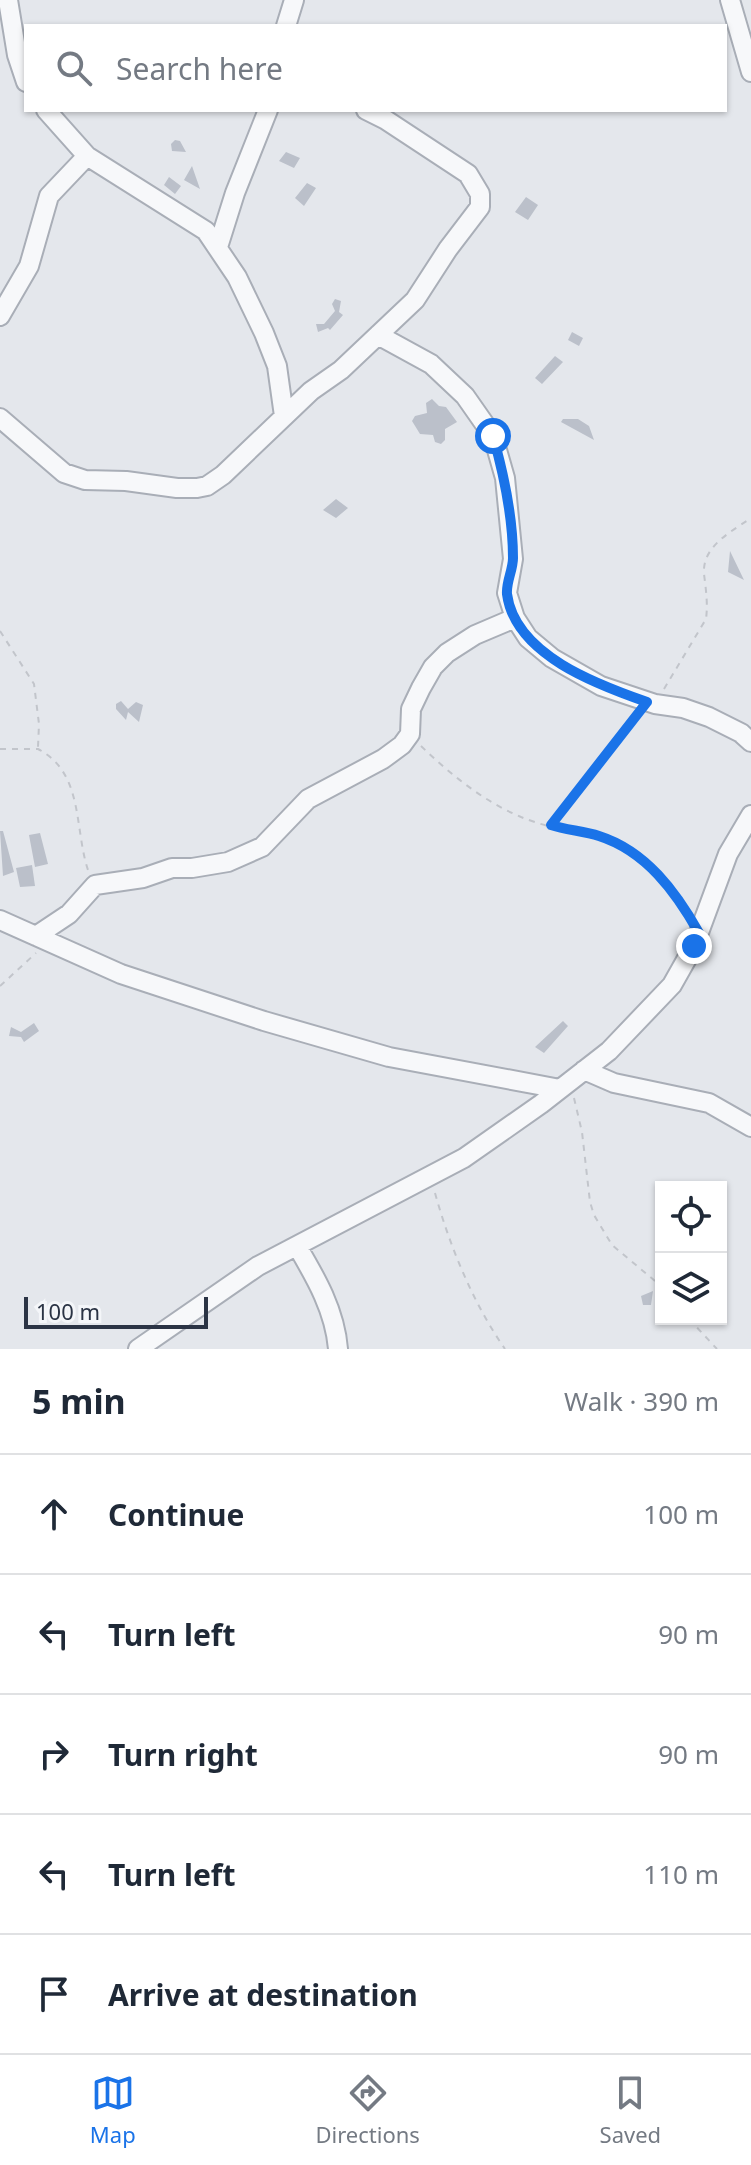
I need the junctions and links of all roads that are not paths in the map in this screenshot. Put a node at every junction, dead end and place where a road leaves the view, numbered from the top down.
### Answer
1 (8, 0) edge
2 (294, 0) edge
3 (730, 0) edge
4 (287, 24) edge
5 (751, 72) edge
6 (24, 76) edge
7 (48, 112) edge
8 (267, 112) edge
9 (370, 112) edge
10 (87, 156) junction
11 (218, 247) junction
12 (0, 316) edge
13 (378, 335) junction
14 (284, 416) junction
15 (0, 418) edge
16 (515, 618) junction
17 (751, 742) edge
18 (751, 815) edge
19 (0, 920) edge
20 (42, 939) junction
21 (572, 1080) junction
22 (751, 1127) edge
23 (297, 1246) junction
24 (138, 1349) edge
25 (338, 1349) edge

1 - 6 street
2 - 4 street
3 - 5 street
7 - 10 street
8 - 11 street
9 - 13 street
10 - 11 street
10 - 12 street
11 - 14 street
13 - 14 street
13 - 16 street
14 - 15 street
16 - 17 street
16 - 20 street
18 - 21 street
19 - 20 street
20 - 21 street
21 - 22 street
21 - 23 street
23 - 24 street
23 - 25 street

